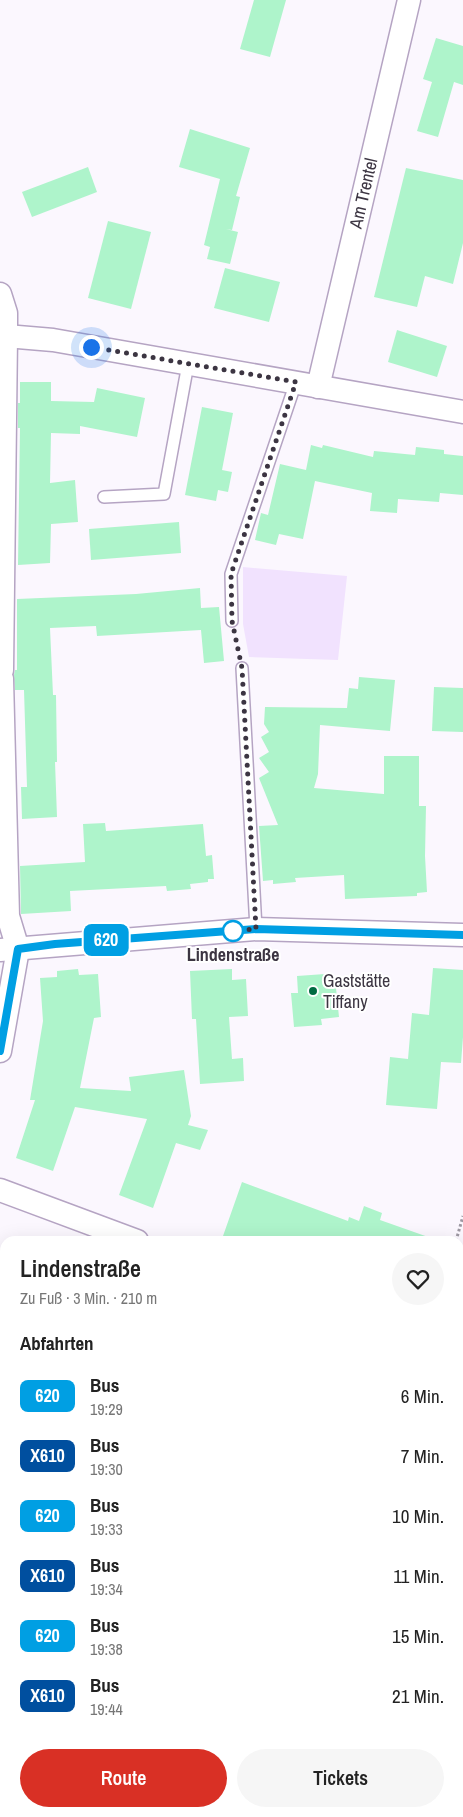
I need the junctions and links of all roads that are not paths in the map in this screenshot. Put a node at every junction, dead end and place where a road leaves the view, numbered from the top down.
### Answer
1 (408, 0) edge
2 (0, 294) edge
3 (3, 336) edge
4 (188, 364) junction
5 (296, 382) junction
6 (318, 387) junction
7 (463, 412) edge
8 (104, 497) dead end
9 (232, 621) dead end
10 (242, 668) dead end
11 (256, 929) junction
12 (463, 935) edge
13 (9, 949) edge
14 (0, 1051) edge
15 (0, 1190) edge
16 (124, 1236) edge

1 - 6 street, Am Trentel
2 - 3 street
3 - 4 street
3 - 13 street
4 - 5 street
4 - 8 lane
5 - 6 street
5 - 9 lane
6 - 7 street
10 - 11 lane
11 - 12 street
11 - 13 street
13 - 14 street
15 - 16 street

